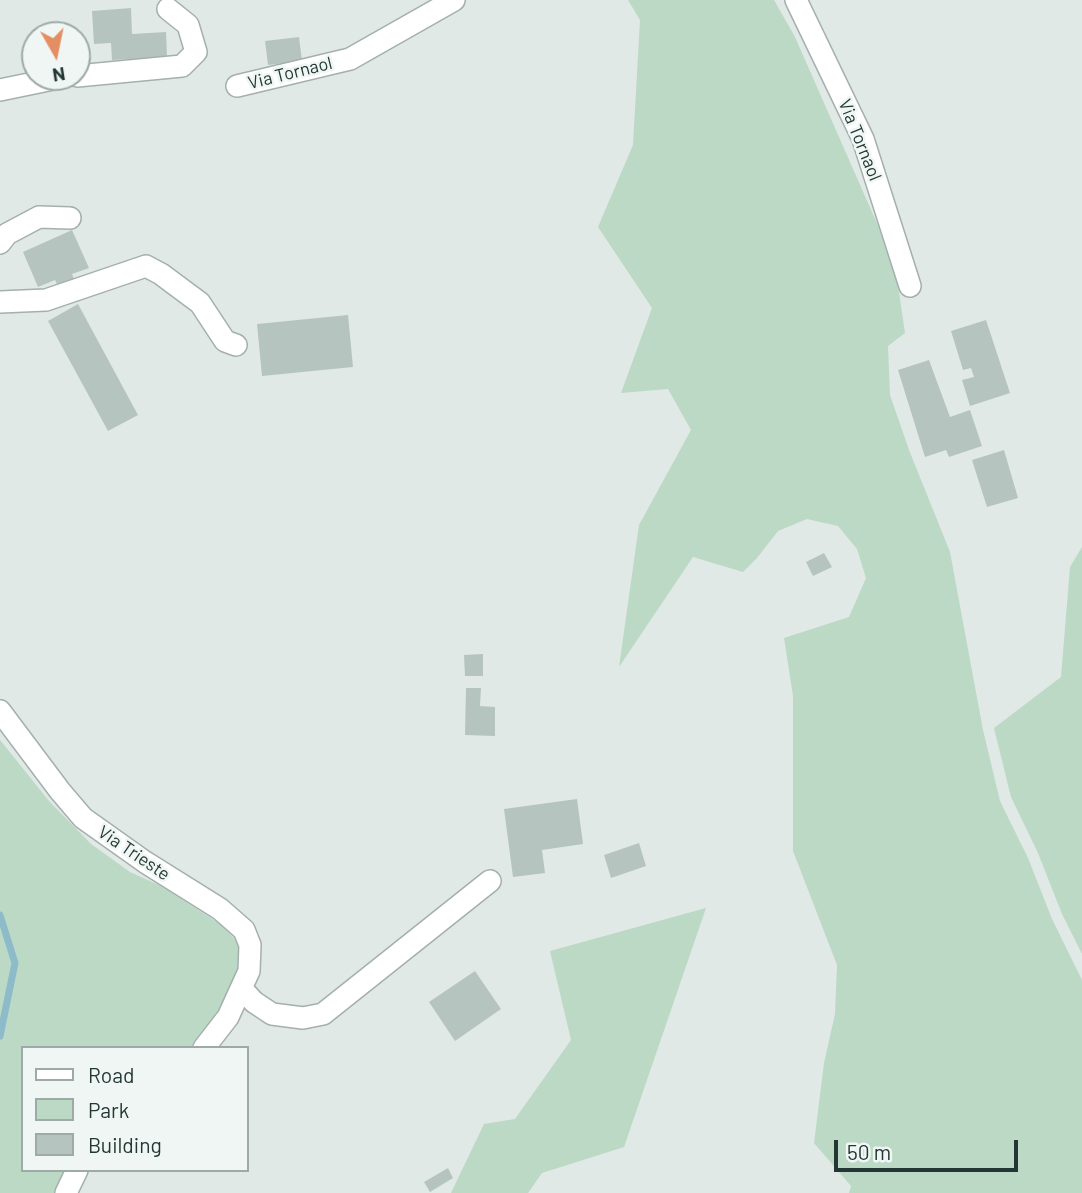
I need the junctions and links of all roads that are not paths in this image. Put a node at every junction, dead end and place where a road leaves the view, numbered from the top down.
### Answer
1 (454, 0) edge
2 (796, 0) edge
3 (168, 9) dead end
4 (91, 75) edge
5 (21, 86) edge
6 (237, 86) dead end
7 (0, 90) edge
8 (69, 218) dead end
9 (0, 243) edge
10 (911, 286) dead end
11 (0, 302) edge
12 (236, 345) dead end
13 (0, 711) edge
14 (490, 881) dead end
15 (242, 989) junction
16 (206, 1046) edge
17 (76, 1172) edge
18 (66, 1193) edge

1 - 6 street, Via Tornaol
2 - 10 street, Via Tornaol
3 - 4 street
5 - 7 street
8 - 9 street
11 - 12 street
13 - 15 street, Via Trieste
14 - 15 street
15 - 16 street, Via Trieste
17 - 18 street

